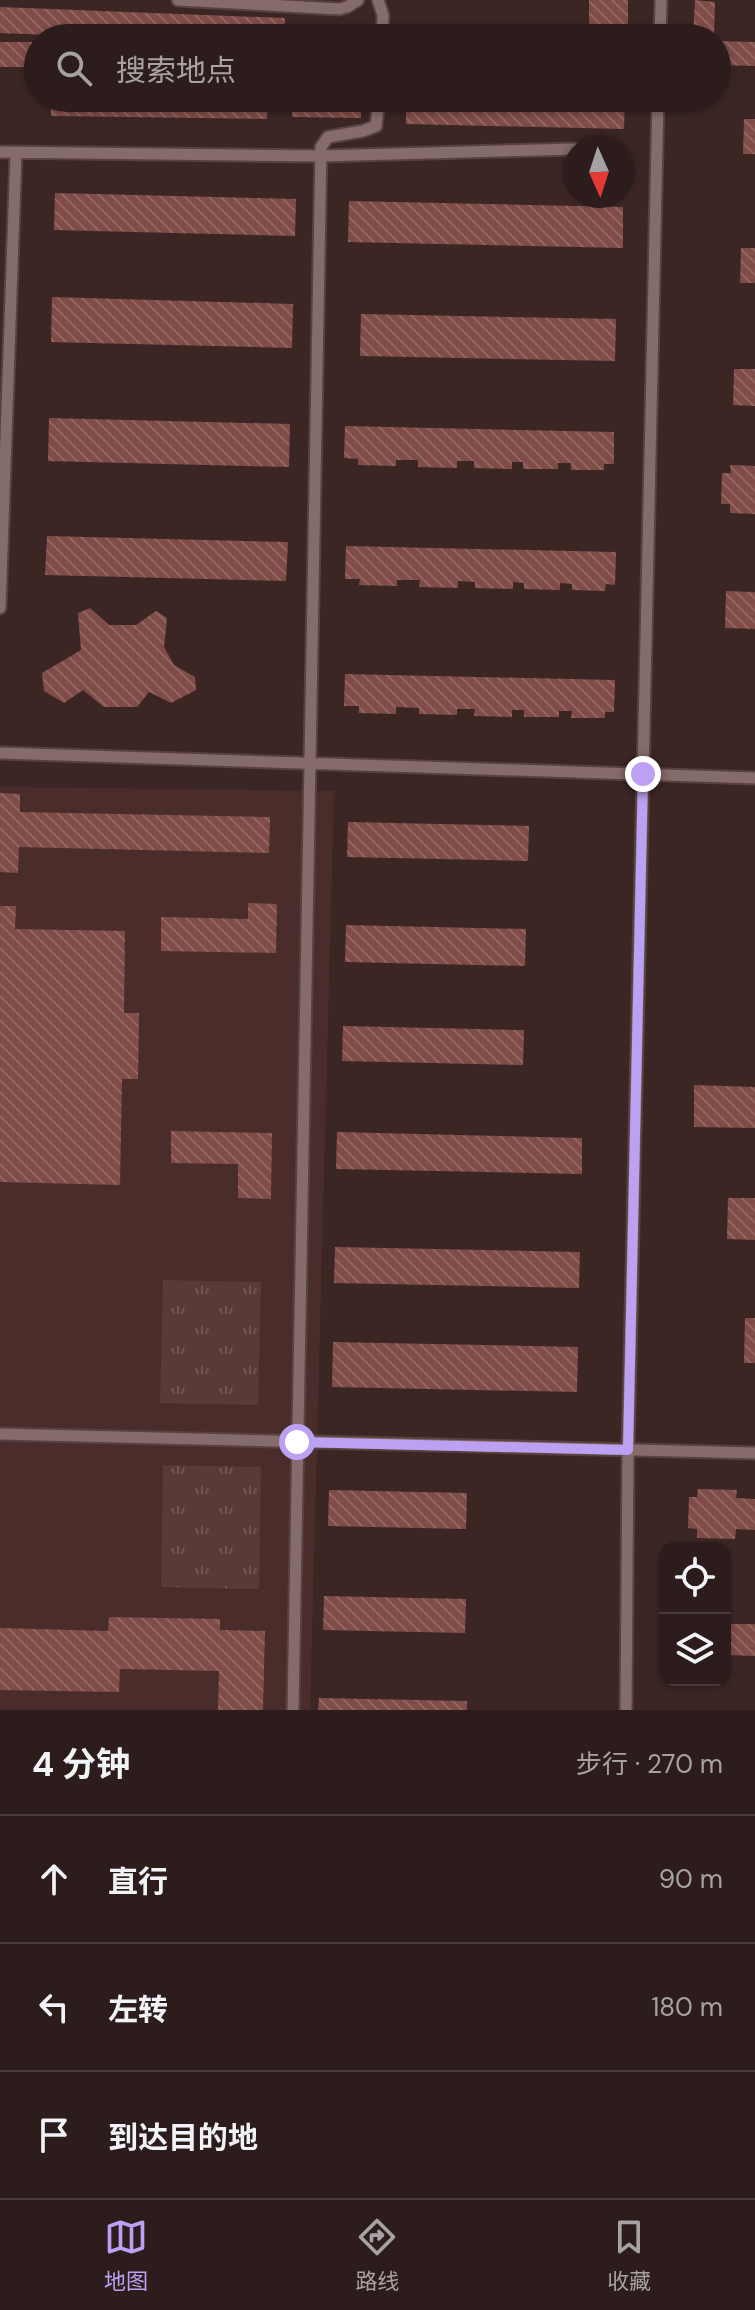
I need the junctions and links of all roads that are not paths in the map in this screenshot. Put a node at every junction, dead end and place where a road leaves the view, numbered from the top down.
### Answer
1 (178, 0) edge
2 (358, 0) edge
3 (378, 0) edge
4 (661, 0) edge
5 (383, 24) edge
6 (660, 24) edge
7 (378, 112) edge
8 (658, 112) edge
9 (563, 149) edge
10 (0, 152) edge
11 (16, 153) junction
12 (321, 156) junction
13 (0, 608) edge
14 (0, 753) edge
15 (308, 763) junction
16 (643, 774) junction
17 (755, 778) edge
18 (0, 1434) edge
19 (297, 1442) junction
20 (628, 1450) junction
21 (755, 1453) edge
22 (293, 1710) edge
23 (626, 1710) edge

1 - 2 lane
3 - 5 lane
4 - 6 lane
7 - 12 lane
8 - 16 lane
9 - 12 lane
10 - 11 lane
11 - 12 lane
11 - 13 lane
12 - 15 lane
14 - 15 lane
15 - 16 lane
15 - 19 lane
16 - 17 lane
16 - 20 lane
18 - 19 lane
19 - 20 lane
19 - 22 lane
20 - 21 lane
20 - 23 lane

